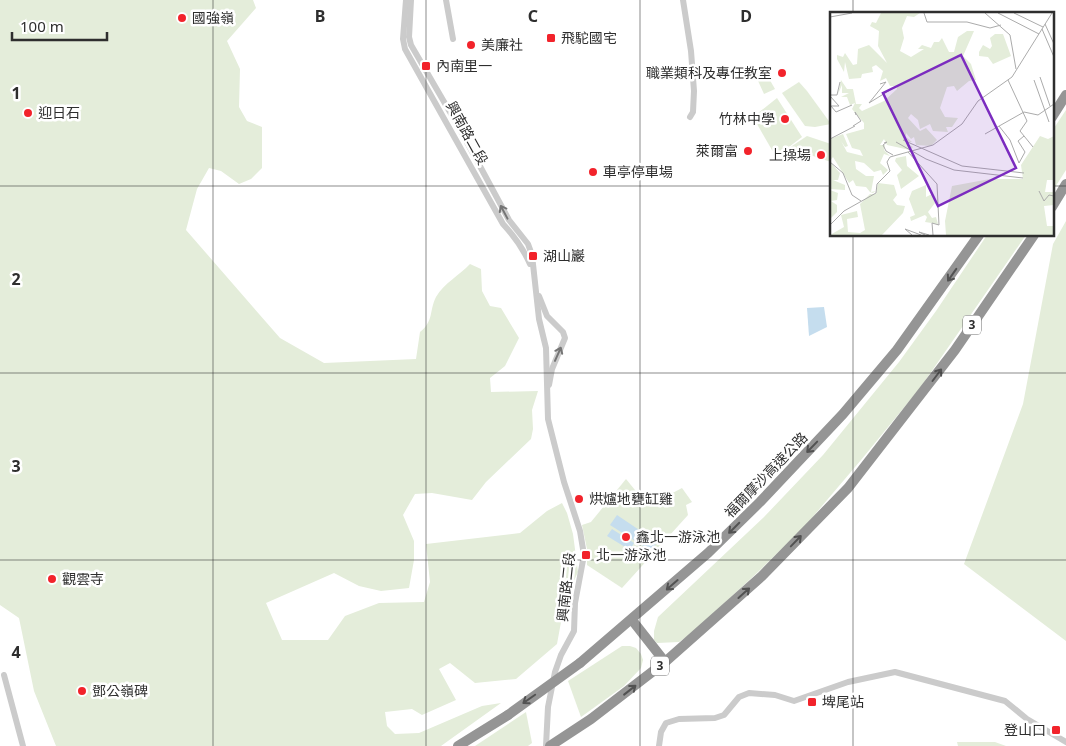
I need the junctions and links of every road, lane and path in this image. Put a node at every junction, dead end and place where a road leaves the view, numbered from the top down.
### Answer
1 (406, 0) edge
2 (411, 0) edge
3 (446, 0) edge
4 (684, 0) edge
5 (453, 39) dead end
6 (1066, 95) edge
7 (1054, 114) edge
8 (690, 117) dead end
9 (1066, 184) edge
10 (1054, 204) edge
11 (978, 236) edge
12 (1033, 236) edge
13 (533, 269) junction
14 (535, 282) junction
15 (546, 401) junction
16 (632, 620) junction
17 (665, 662) junction
18 (4, 676) dead end
19 (1066, 742) edge
20 (23, 746) edge
21 (458, 746) edge
22 (546, 746) edge
23 (550, 746) edge
24 (659, 746) edge

1 - 13 street, 興南路二段
13 -> 2 street, 興南路二段
3 - 5 street
4 - 8 street
6 - 7 highway
9 - 10 highway
11 -> 16 highway, 福爾摩沙高速公路
17 -> 12 highway, 3
13 - 14 street, 興南路二段
14 - 15 street, 興南路二段
15 -> 14 street, 興南路二段
15 - 22 street, 興南路二段
16 - 17 highway
16 -> 21 highway, 福爾摩沙高速公路, bridge
23 -> 17 highway, 3
18 - 20 street
19 - 24 street

